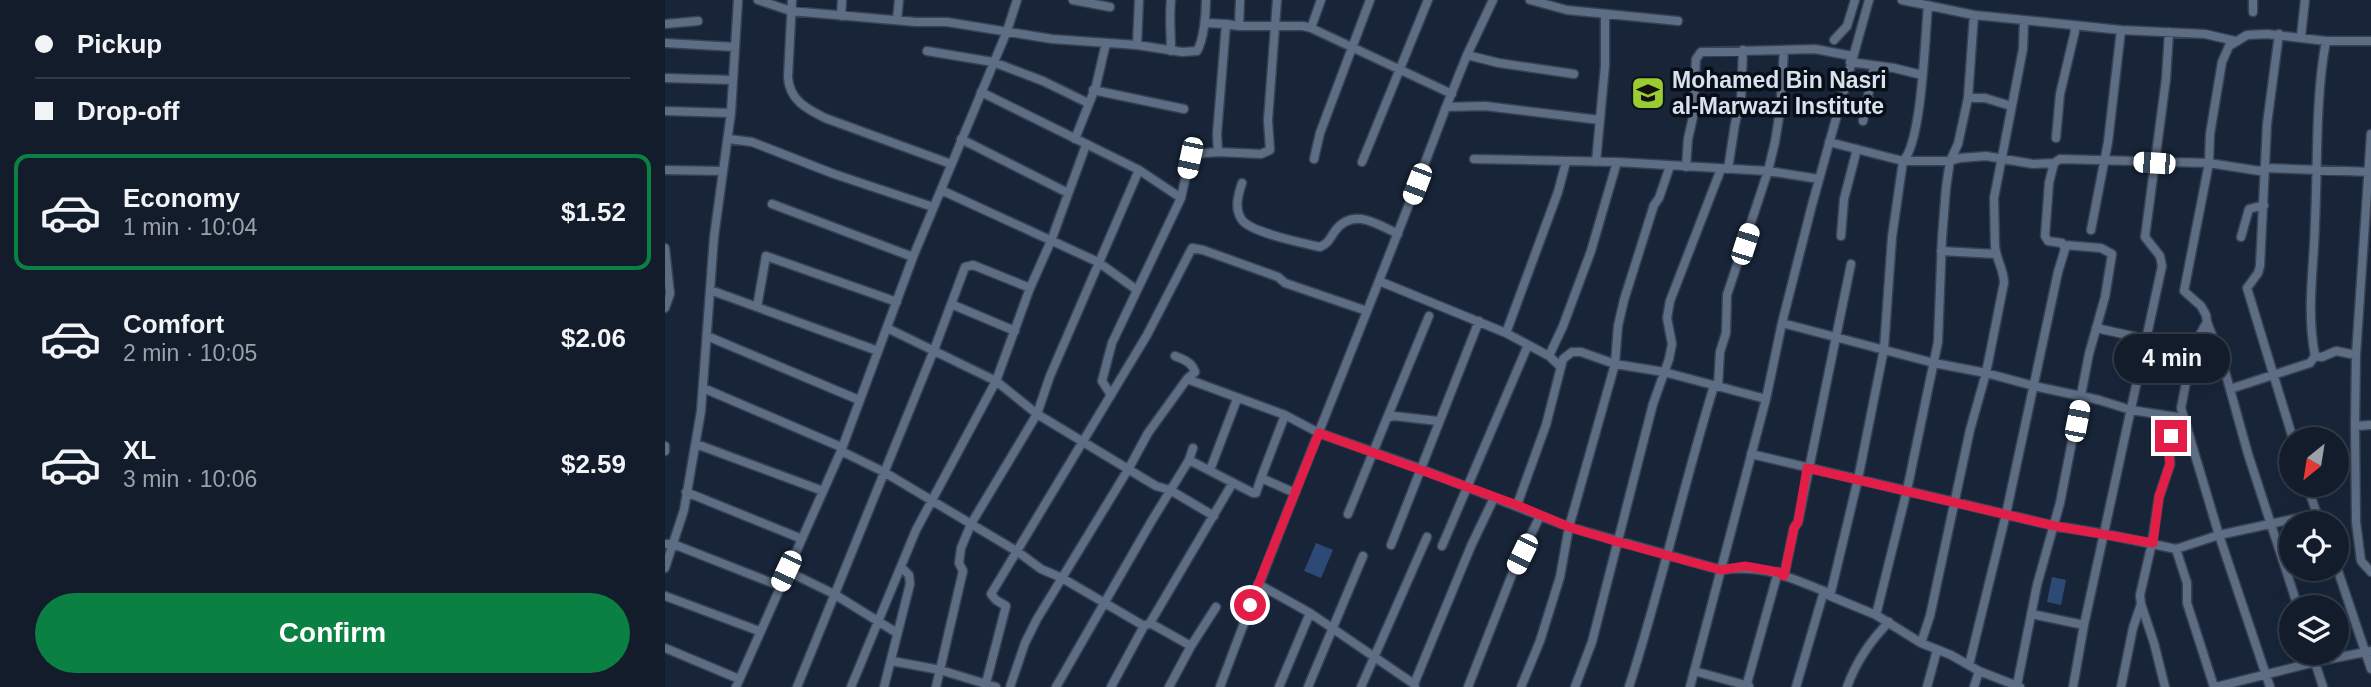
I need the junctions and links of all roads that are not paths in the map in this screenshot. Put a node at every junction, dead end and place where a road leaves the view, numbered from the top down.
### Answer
1 (738, 0) edge
2 (758, 0) edge
3 (792, 0) edge
4 (842, 0) edge
5 (899, 0) edge
6 (1017, 0) edge
7 (1073, 0) edge
8 (1139, 0) edge
9 (1171, 0) edge
10 (1206, 0) edge
11 (1240, 0) edge
12 (1277, 0) edge
13 (1321, 0) edge
14 (1370, 0) edge
15 (1427, 0) edge
16 (1493, 0) edge
17 (1529, 0) edge
18 (1855, 0) edge
19 (1869, 0) edge
20 (1902, 0) edge
21 (2253, 0) edge
22 (2305, 0) edge
23 (1929, 6) junction
24 (1110, 7) dead end
25 (791, 11) junction
26 (2253, 12) dead end
27 (1605, 15) junction
28 (1974, 15) junction
29 (841, 16) junction
30 (897, 20) junction
31 (698, 21) dead end
32 (1678, 21) dead end
33 (2024, 21) junction
34 (1206, 23) junction
35 (665, 24) edge
36 (1226, 24) junction
37 (2073, 25) junction
38 (1239, 26) junction
39 (1274, 26) junction
40 (1311, 28) junction
41 (2121, 30) junction
42 (1007, 31) junction
43 (2169, 32) junction
44 (2279, 34) junction
45 (2301, 36) junction
46 (1834, 40) dead end
47 (2235, 41) junction
48 (2326, 41) junction
49 (2371, 41) edge
50 (665, 43) edge
51 (1106, 43) junction
52 (1137, 45) junction
53 (735, 47) junction
54 (1353, 48) junction
55 (1743, 50) junction
56 (1784, 50) junction
57 (927, 51) dead end
58 (1171, 51) junction
59 (1467, 55) junction
60 (1851, 59) junction
61 (993, 62) junction
62 (1874, 66) junction
63 (1398, 70) junction
64 (1574, 74) dead end
65 (1922, 75) junction
66 (665, 78) edge
67 (733, 80) junction
68 (1093, 90) junction
69 (981, 92) junction
70 (1452, 94) junction
71 (1968, 98) junction
72 (1088, 103) junction
73 (2011, 106) junction
74 (1446, 107) junction
75 (1184, 109) dead end
76 (665, 111) edge
77 (731, 113) junction
78 (1600, 120) junction
79 (1863, 121) dead end
80 (2371, 134) edge
81 (2056, 138) dead end
82 (729, 139) junction
83 (961, 139) junction
84 (1075, 139) junction
85 (1829, 142) junction
86 (1086, 145) junction
87 (1857, 149) junction
88 (1218, 152) junction
89 (1314, 159) dead end
90 (1474, 159) dead end
91 (2001, 159) junction
92 (1903, 161) junction
93 (1950, 161) junction
94 (2105, 161) junction
95 (1362, 162) dead end
96 (1566, 162) junction
97 (1596, 162) junction
98 (1617, 162) junction
99 (2054, 163) junction
100 (2154, 163) junction
101 (2209, 163) junction
102 (951, 164) junction
103 (1670, 166) junction
104 (1686, 167) junction
105 (2266, 167) junction
106 (1725, 169) junction
107 (665, 170) edge
108 (1139, 170) junction
109 (2318, 170) junction
110 (722, 171) junction
111 (1768, 172) junction
112 (2370, 172) edge
113 (1819, 179) junction
114 (1243, 183) dead end
115 (941, 190) junction
116 (1068, 194) junction
117 (1181, 198) junction
118 (772, 204) dead end
119 (2264, 205) junction
120 (933, 207) junction
121 (2091, 230) dead end
122 (1398, 233) junction
123 (1840, 236) dead end
124 (2241, 237) dead end
125 (1051, 241) junction
126 (2064, 245) junction
127 (665, 247) edge
128 (1941, 251) junction
129 (1996, 254) junction
130 (913, 257) junction
131 (1098, 262) junction
132 (1851, 264) dead end
133 (1379, 281) junction
134 (1030, 288) junction
135 (710, 290) junction
136 (1137, 290) junction
137 (897, 302) junction
138 (951, 304) junction
139 (757, 307) junction
140 (665, 308) edge
141 (1367, 311) junction
142 (1429, 316) dead end
143 (1479, 321) junction
144 (1782, 323) junction
145 (2207, 323) junction
146 (887, 328) junction
147 (2096, 328) junction
148 (1015, 331) junction
149 (1506, 333) junction
150 (707, 336) junction
151 (1836, 337) junction
152 (2146, 339) junction
153 (1528, 345) junction
154 (2193, 347) junction
155 (1884, 349) junction
156 (2145, 349) junction
157 (934, 350) junction
158 (878, 351) junction
159 (2356, 355) junction
160 (1175, 356) dead end
161 (1549, 356) junction
162 (2315, 356) junction
163 (1934, 363) junction
164 (1615, 364) junction
165 (1561, 367) junction
166 (1664, 372) junction
167 (1986, 373) junction
168 (2274, 376) junction
169 (1187, 379) junction
170 (996, 381) junction
171 (1716, 386) junction
172 (2033, 386) junction
173 (703, 388) junction
174 (2230, 388) junction
175 (1111, 395) junction
176 (2082, 396) junction
177 (1237, 399) junction
178 (1766, 399) junction
179 (859, 400) junction
180 (2131, 410) junction
181 (1037, 414) junction
182 (1285, 415) junction
183 (1387, 418) junction
184 (2184, 420) junction
185 (1438, 421) junction
186 (2371, 425) edge
187 (2355, 426) junction
188 (2289, 427) edge
189 (1319, 433) junction
190 (1082, 441) junction
191 (696, 444) junction
192 (1193, 448) dead end
193 (841, 449) junction
194 (1374, 451) junction
195 (1751, 454) junction
196 (1189, 460) junction
197 (1129, 468) junction
198 (1807, 468) junction
199 (1421, 469) junction
200 (1210, 470) junction
201 (884, 472) junction
202 (1261, 478) junction
203 (1858, 479) junction
204 (1233, 484) junction
205 (1466, 487) junction
206 (1170, 490) junction
207 (1907, 490) junction
208 (823, 491) junction
209 (686, 492) junction
210 (1295, 493) junction
211 (1494, 498) junction
212 (931, 499) junction
213 (1956, 504) junction
214 (1517, 505) junction
215 (1348, 514) dead end
216 (2005, 514) junction
217 (1214, 516) junction
218 (1540, 516) junction
219 (2279, 522) edge
220 (2272, 523) junction
221 (971, 524) junction
222 (2055, 526) junction
223 (1569, 527) junction
224 (2105, 534) junction
225 (2219, 535) junction
226 (1427, 537) dead end
227 (802, 539) junction
228 (1618, 542) junction
229 (2153, 543) junction
230 (669, 544) edge
231 (1391, 545) dead end
232 (1441, 546) dead end
233 (2176, 550) junction
234 (1018, 552) junction
235 (1666, 555) junction
236 (1363, 556) dead end
237 (901, 567) junction
238 (665, 568) edge
239 (1721, 570) junction
240 (786, 571) junction
241 (2371, 572) edge
242 (1781, 574) junction
243 (1062, 578) junction
244 (2342, 581) edge
245 (1258, 584) junction
246 (779, 586) junction
247 (834, 594) junction
248 (1827, 594) junction
249 (2294, 595) edge
250 (665, 596) edge
251 (1105, 603) junction
252 (2141, 604) junction
253 (1216, 607) dead end
254 (1310, 613) junction
255 (2031, 614) junction
256 (1876, 615) junction
257 (878, 622) junction
258 (1889, 622) junction
259 (1147, 625) junction
260 (2084, 625) junction
261 (1332, 629) junction
262 (759, 631) junction
263 (897, 633) junction
264 (1921, 643) junction
265 (1191, 646) junction
266 (665, 649) edge
267 (1937, 650) junction
268 (2368, 651) edge
269 (2349, 653) edge
270 (1375, 658) junction
271 (892, 661) junction
272 (1969, 664) junction
273 (2292, 665) edge
274 (2316, 665) edge
275 (2371, 669) edge
276 (940, 670) junction
277 (1694, 671) junction
278 (1979, 671) junction
279 (2266, 675) junction
280 (737, 683) edge
281 (985, 685) edge
282 (1415, 685) edge
283 (1748, 686) edge
284 (2019, 686) edge
285 (797, 687) edge
286 (851, 687) edge
287 (884, 687) edge
288 (936, 687) edge
289 (996, 687) edge
290 (1010, 687) edge
291 (1056, 687) edge
292 (1111, 687) edge
293 (1169, 687) edge
294 (1220, 687) edge
295 (1279, 687) edge
296 (1308, 687) edge
297 (1361, 687) edge
298 (1468, 687) edge
299 (1521, 687) edge
300 (1576, 687) edge
301 (1629, 687) edge
302 (1690, 687) edge
303 (1796, 687) edge
304 (1847, 687) edge
305 (1927, 687) edge
306 (1975, 687) edge
307 (2073, 687) edge
308 (2121, 687) edge
309 (2165, 687) edge
310 (2215, 687) edge
311 (2270, 687) edge
312 (2323, 687) edge

1 - 53 street
2 - 25 street
3 - 25 street
4 - 29 street
5 - 30 street
6 - 42 street
7 - 24 street
8 - 52 street
9 - 58 street
10 - 34 street
11 - 38 street
12 - 39 street
13 - 40 street
14 - 54 street
15 - 63 street
16 - 59 street
17 - 27 street
18 - 46 street
19 - 60 street
20 - 23 street
21 - 26 street
22 - 45 street
23 - 28 street
23 - 65 street
25 - 29 street
25 - 102 street
27 - 32 street
27 - 78 street
28 - 33 street
28 - 71 street
29 - 30 street
30 - 42 street
31 - 35 street
33 - 37 street
33 - 73 street
34 - 36 street
34 - 58 street
36 - 38 street
36 - 88 street
37 - 41 street
37 - 81 street
38 - 39 street
39 - 40 street
39 - 88 street
40 - 54 street
41 - 43 street
41 - 94 street
42 - 51 street
42 - 61 street
43 - 47 street
43 - 100 street
44 - 45 street
44 - 47 street
44 - 105 street
45 - 48 street
47 - 101 street
48 - 49 street
48 - 109 street
50 - 53 street
51 - 52 street
51 - 68 street
52 - 58 street
53 - 67 street
54 - 63 street
54 - 89 street
55 - 56 street
55 - 104 street
55 - 106 street
56 - 60 street
56 - 111 street
57 - 61 street
59 - 64 street
59 - 70 street
60 - 62 street
60 - 85 street
61 - 69 street
61 - 72 street
62 - 65 street
62 - 79 street
63 - 70 street
63 - 95 street
65 - 92 street
66 - 67 street
67 - 77 street
68 - 72 street
68 - 75 street
69 - 83 street
69 - 84 street
70 - 74 street
71 - 73 street
71 - 93 street
72 - 84 street
73 - 91 street
74 - 78 street
74 - 122 street
76 - 77 street
77 - 82 street
78 - 97 street
80 - 112 street
82 - 110 street
82 - 120 street
83 - 102 street
83 - 116 street
84 - 86 street
85 - 87 street
85 - 113 street
86 - 108 street
86 - 116 street
87 - 92 street
87 - 123 street
88 - 117 street
90 - 96 street
91 - 93 street
91 - 99 street
91 - 129 street
92 - 93 street
92 - 155 street
93 - 128 street
94 - 99 street
94 - 100 street
94 - 121 street
96 - 97 street
96 - 149 street
97 - 98 street
98 - 103 street
98 - 161 street
99 - 126 street
100 - 101 street
100 - 152 street
101 - 105 street
101 - 145 street
102 - 115 street
103 - 104 street
103 - 164 street
104 - 106 street
105 - 109 street
105 - 119 street
106 - 111 street
106 - 166 street
107 - 110 street
108 - 117 street
108 - 131 street
109 - 112 street
109 - 162 street
110 - 135 street
111 - 113 street
111 - 171 street
112 - 159 street
113 - 144 street
114 - 122 street
115 - 120 street
115 - 125 street
116 - 125 street
117 - 136 street
118 - 130 street
119 - 124 street
119 - 168 street
120 - 130 street
122 - 133 street
125 - 131 street
125 - 134 street
126 - 147 street
126 - 172 street
127 - 140 street
128 - 129 street
128 - 163 street
129 - 167 street
130 - 137 street
131 - 136 street
131 - 181 street
132 - 151 street
133 - 141 street
133 - 143 street
134 - 138 street
134 - 148 street
135 - 139 street
135 - 150 street
136 - 175 street
137 - 139 street
137 - 146 street
138 - 148 street
138 - 157 street
139 - 158 street
141 - 175 street
141 - 189 street
142 - 183 street
143 - 149 street
143 - 185 street
144 - 151 street
144 - 178 street
145 - 154 street
145 - 174 street
146 - 157 street
146 - 158 street
147 - 152 street
147 - 176 street
148 - 170 street
149 - 153 street
150 - 173 street
150 - 179 street
151 - 155 street
151 - 198 street
152 - 156 street
153 - 161 street
153 - 205 street
154 - 156 street
154 - 184 street
155 - 163 street
155 - 203 street
156 - 180 street
157 - 170 street
157 - 201 street
158 - 179 street
159 - 162 street
159 - 187 street
160 - 169 street
161 - 165 street
162 - 168 street
163 - 167 street
163 - 207 street
164 - 165 street
164 - 166 street
164 - 223 street
165 - 214 street
166 - 171 street
166 - 228 street
167 - 172 street
167 - 213 street
168 - 174 street
168 - 188 street
169 - 177 street
169 - 197 street
170 - 181 street
170 - 212 street
171 - 178 street
171 - 235 street
172 - 176 street
172 - 216 street
173 - 191 street
173 - 193 street
174 - 220 street
175 - 190 street
176 - 180 street
176 - 222 street
177 - 182 street
177 - 200 street
178 - 195 street
179 - 193 street
180 - 184 street
180 - 224 street
181 - 190 street
181 - 221 street
182 - 189 street
182 - 202 street
183 - 185 street
183 - 194 street
184 - 225 street
184 - 229 street
185 - 199 street
186 - 187 street
187 - 241 street
189 - 194 street
189 - 210 street
190 - 197 street
190 - 234 street
191 - 208 street
191 - 209 street
192 - 196 street
193 - 201 street
193 - 208 street
194 - 199 street
194 - 215 street
195 - 198 street
195 - 239 street
196 - 200 street
196 - 206 street
197 - 206 street
197 - 243 street
198 - 203 street
198 - 242 street
199 - 205 street
199 - 231 street
200 - 204 street
201 - 212 street
201 - 247 street
202 - 204 street
202 - 210 street
203 - 207 street
203 - 248 street
204 - 217 street
205 - 211 street
205 - 232 street
206 - 217 street
206 - 251 street
207 - 213 street
207 - 256 street
208 - 227 street
209 - 227 street
209 - 230 street
210 - 245 street
211 - 214 street
211 - 282 street
212 - 221 street
212 - 237 street
213 - 216 street
213 - 264 street
214 - 218 street
216 - 222 street
216 - 272 street
217 - 259 street
218 - 223 street
218 - 298 street
219 - 220 street
220 - 225 street
220 - 249 street
221 - 234 street
221 - 276 street
222 - 224 street
222 - 255 street
223 - 228 street
223 - 299 street
224 - 229 street
224 - 260 street
225 - 233 street
225 - 279 street
226 - 270 street
227 - 240 street
228 - 235 street
228 - 300 street
229 - 233 street
229 - 252 street
230 - 238 street
230 - 246 street
233 - 310 street
234 - 243 street
234 - 281 street
235 - 239 street
235 - 301 street
236 - 261 street
237 - 257 street
237 - 263 street
239 - 242 street
239 - 277 street
240 - 246 street
240 - 247 street
242 - 248 street
242 - 283 street
243 - 251 street
243 - 290 street
244 - 268 street
245 - 254 street
245 - 294 street
246 - 262 street
247 - 257 street
247 - 285 street
248 - 256 street
248 - 303 street
250 - 262 street
251 - 259 street
251 - 291 street
252 - 308 street
252 - 309 street
253 - 265 street
254 - 261 street
254 - 295 street
255 - 260 street
255 - 284 street
256 - 258 street
257 - 263 street
257 - 286 street
258 - 264 street
258 - 304 street
259 - 265 street
259 - 292 street
260 - 307 street
261 - 270 street
261 - 296 street
262 - 280 street
263 - 271 street
264 - 267 street
265 - 293 street
266 - 280 street
267 - 272 street
267 - 305 street
268 - 269 street
268 - 275 street
270 - 282 street
270 - 297 street
271 - 276 street
271 - 287 street
272 - 278 street
273 - 279 street
274 - 312 street
276 - 281 street
276 - 288 street
277 - 283 street
277 - 302 street
278 - 284 street
278 - 306 street
279 - 310 street
279 - 311 street
281 - 289 street

